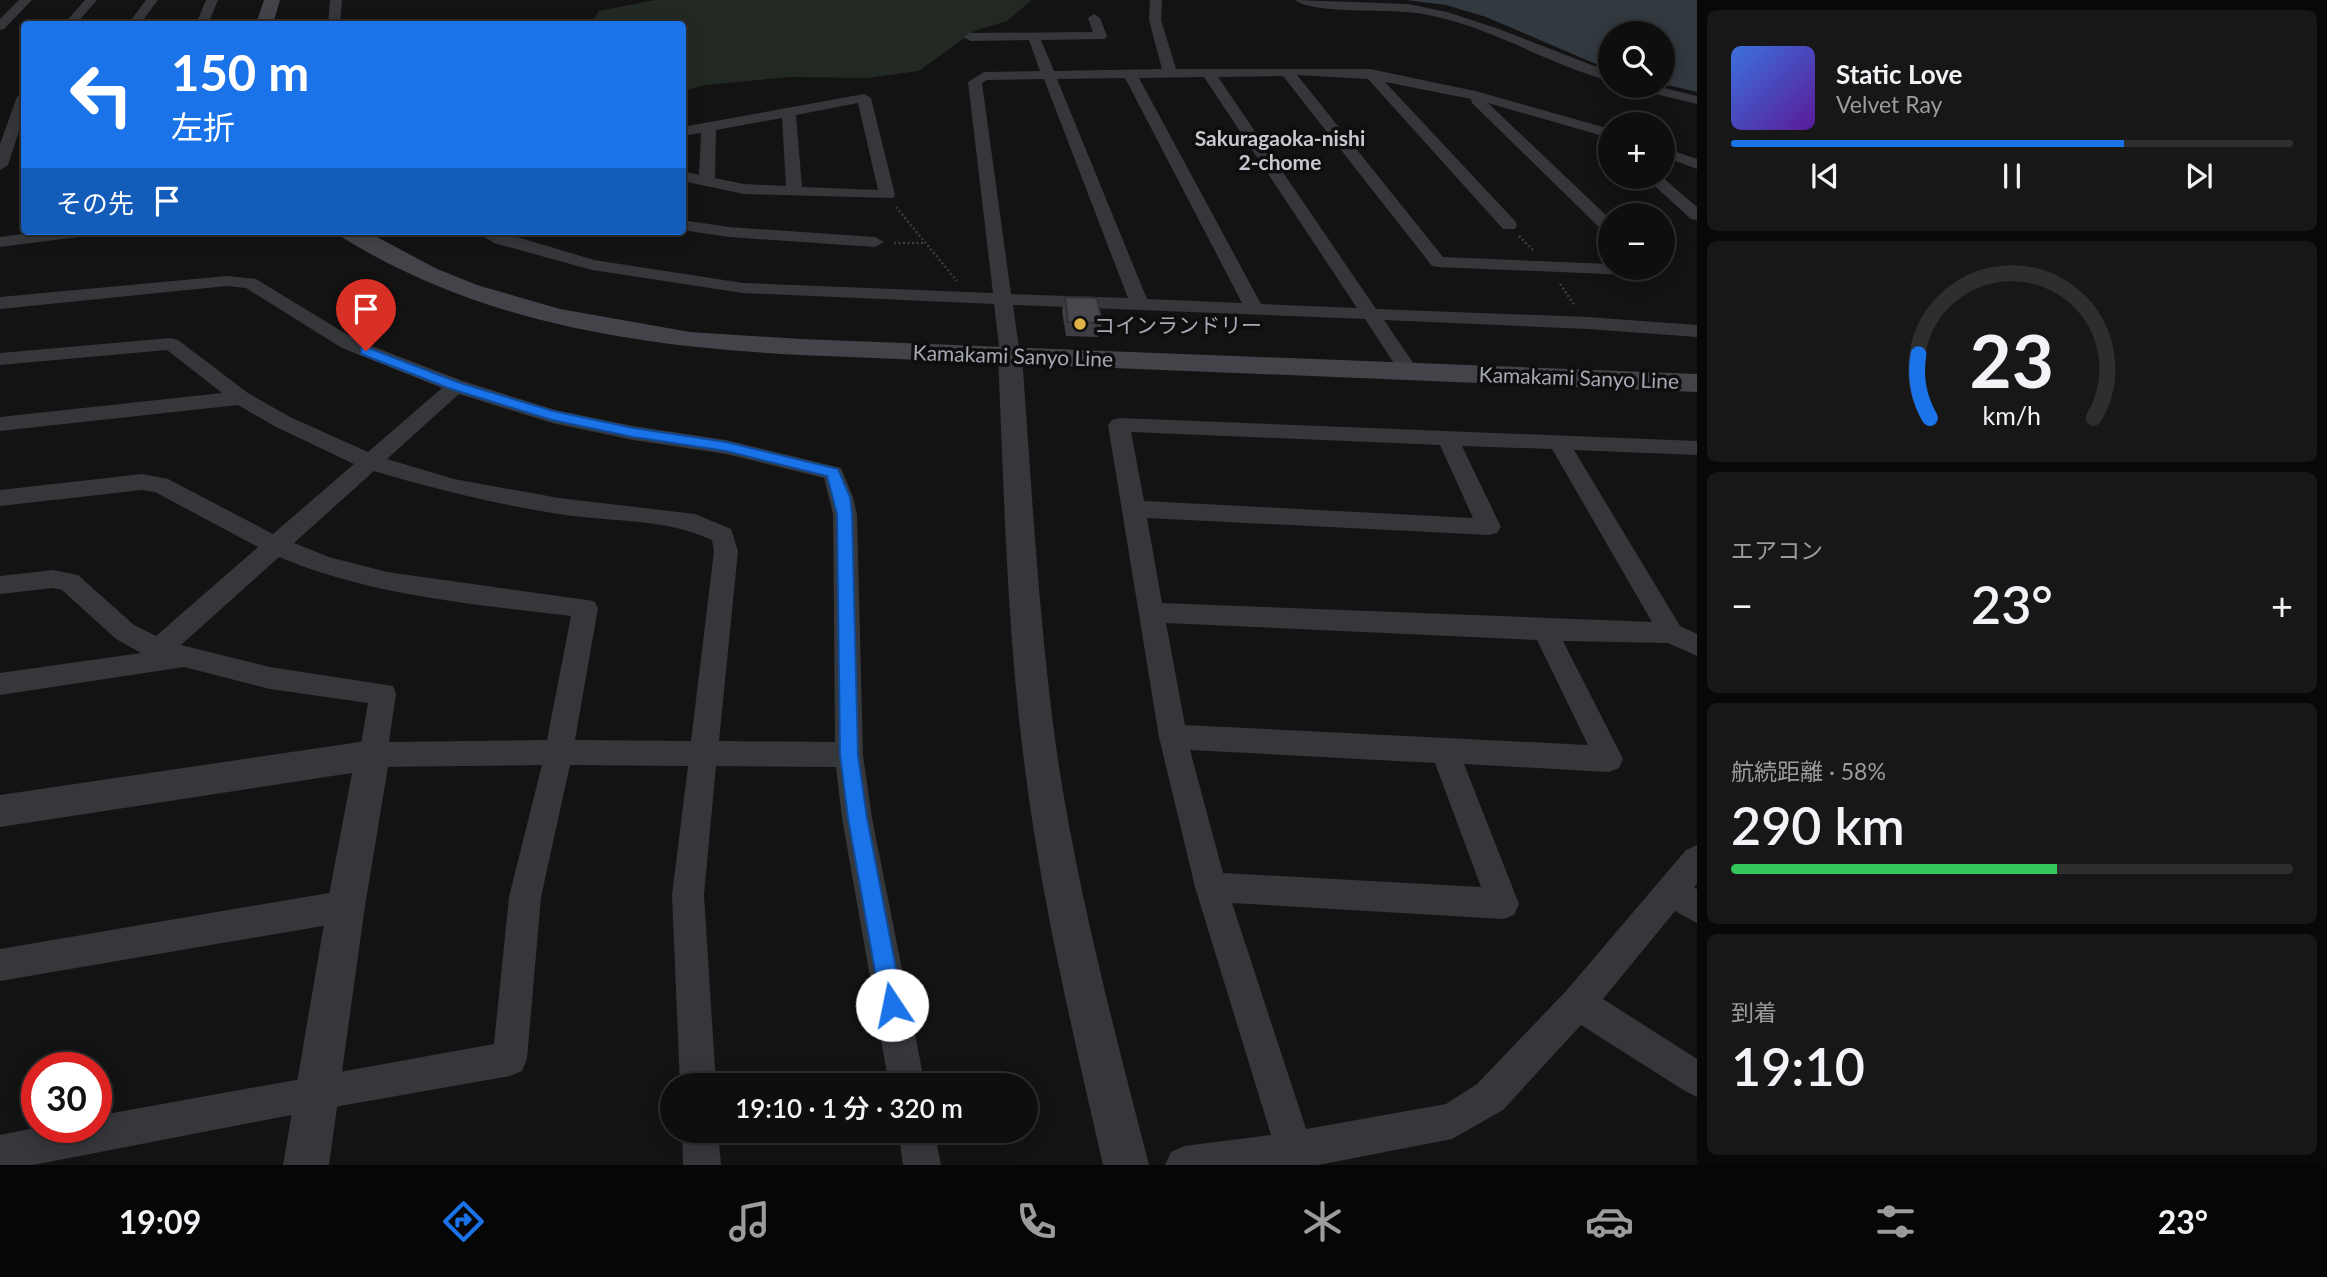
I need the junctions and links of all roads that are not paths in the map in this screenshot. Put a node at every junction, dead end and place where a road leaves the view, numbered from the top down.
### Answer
1 (26, 0) edge
2 (91, 0) edge
3 (152, 0) edge
4 (212, 0) edge
5 (272, 0) edge
6 (336, 0) edge
7 (1156, 0) edge
8 (1301, 0) edge
9 (1094, 18) dead end
10 (73, 21) edge
11 (136, 21) edge
12 (203, 21) edge
13 (266, 21) edge
14 (334, 21) edge
15 (2, 22) edge
16 (970, 37) dead end
17 (1034, 38) junction
18 (1286, 71) junction
19 (1208, 72) junction
20 (1598, 72) edge
21 (1170, 73) junction
22 (1048, 74) junction
23 (1129, 74) junction
24 (1370, 74) junction
25 (1675, 95) edge
26 (1474, 97) junction
27 (1697, 100) edge
28 (21, 106) edge
29 (789, 112) junction
30 (709, 127) junction
31 (686, 131) edge
32 (1598, 133) edge
33 (1675, 156) edge
34 (1697, 164) edge
35 (0, 165) edge
36 (686, 177) edge
37 (707, 181) junction
38 (1667, 189) edge
39 (794, 192) junction
40 (1697, 215) edge
41 (1598, 216) edge
42 (1509, 225) dead end
43 (686, 226) edge
44 (57, 235) edge
45 (355, 235) edge
46 (492, 235) edge
47 (876, 242) road end
48 (0, 243) edge
49 (1598, 269) edge
50 (1004, 299) junction
51 (0, 303) edge
52 (1139, 303) junction
53 (1254, 308) junction
54 (1370, 314) junction
55 (1697, 331) edge
56 (1010, 355) junction
57 (0, 359) edge
58 (1408, 370) junction
59 (1697, 383) edge
60 (456, 386) junction
61 (241, 398) junction
62 (0, 424) edge
63 (1448, 438) junction
64 (1559, 443) junction
65 (1697, 449) edge
66 (370, 461) junction
67 (0, 498) edge
68 (1132, 509) junction
69 (274, 546) junction
70 (0, 585) edge
71 (1151, 612) junction
72 (1545, 630) junction
73 (1671, 633) junction
74 (1697, 646) edge
75 (158, 650) junction
76 (185, 658) junction
77 (0, 684) edge
78 (1173, 737) junction
79 (1444, 750) junction
80 (559, 752) junction
81 (704, 753) junction
82 (373, 755) junction
83 (849, 755) junction
84 (0, 811) edge
85 (1697, 860) edge
86 (1211, 887) junction
87 (1684, 899) edge
88 (346, 906) junction
89 (0, 965) edge
90 (1578, 1003) junction
91 (697, 1073) edge
92 (905, 1073) edge
93 (1697, 1079) edge
94 (317, 1092) junction
95 (701, 1143) edge
96 (918, 1143) edge
97 (0, 1153) edge
98 (1296, 1158) edge
99 (306, 1165) edge
100 (702, 1165) edge
101 (922, 1165) edge
102 (1125, 1165) edge
103 (1184, 1165) edge

1 - 15 street
2 - 10 street
3 - 11 street
4 - 12 street
5 - 13 main road
6 - 14 street
7 - 21 street
8 - 20 street
9 - 17 street
16 - 17 street
17 - 22 street
18 - 19 street
18 - 24 street
18 - 49 street
19 - 21 street
19 - 54 street
21 - 23 street
22 - 23 street
22 - 50 street
22 - 52 street
23 - 53 street
24 - 26 street
24 - 42 street
25 - 27 street
26 - 32 street
26 - 41 street
28 - 35 street
29 - 30 street
29 - 39 street
29 - 39 street
30 - 31 street
30 - 37 street
33 - 34 street
36 - 37 street
37 - 39 street
38 - 40 street
43 - 47 street
44 - 48 street
45 - 56 main road, Kamakami Sanyo Line
46 - 50 street
50 - 52 street
50 - 56 street
51 - 60 street
52 - 53 street
53 - 54 street
54 - 55 street
54 - 58 street
56 - 58 main road, Kamakami Sanyo Line
56 - 102 street
57 - 61 street
58 - 59 main road, Kamakami Sanyo Line
60 - 66 street
60 - 83 street
61 - 62 street
61 - 66 street
63 - 64 street
63 - 68 street
63 - 68 street
64 - 65 street
64 - 73 street
66 - 69 street
66 - 81 street
67 - 69 street
68 - 71 street
69 - 75 street
69 - 80 street
70 - 75 street
71 - 72 street
71 - 78 street
72 - 73 street
72 - 79 street
73 - 74 street
75 - 76 street
76 - 77 street
76 - 82 street
78 - 79 street
78 - 86 street
79 - 86 street
80 - 81 street
80 - 82 street
80 - 94 street
81 - 83 street
81 - 91 street
82 - 84 street
82 - 88 street
83 - 92 street
85 - 87 street
86 - 98 street
87 - 90 street
88 - 89 street
88 - 94 street
90 - 93 street
90 - 98 street
94 - 97 street
94 - 99 street
95 - 100 street
96 - 101 street
98 - 103 street

